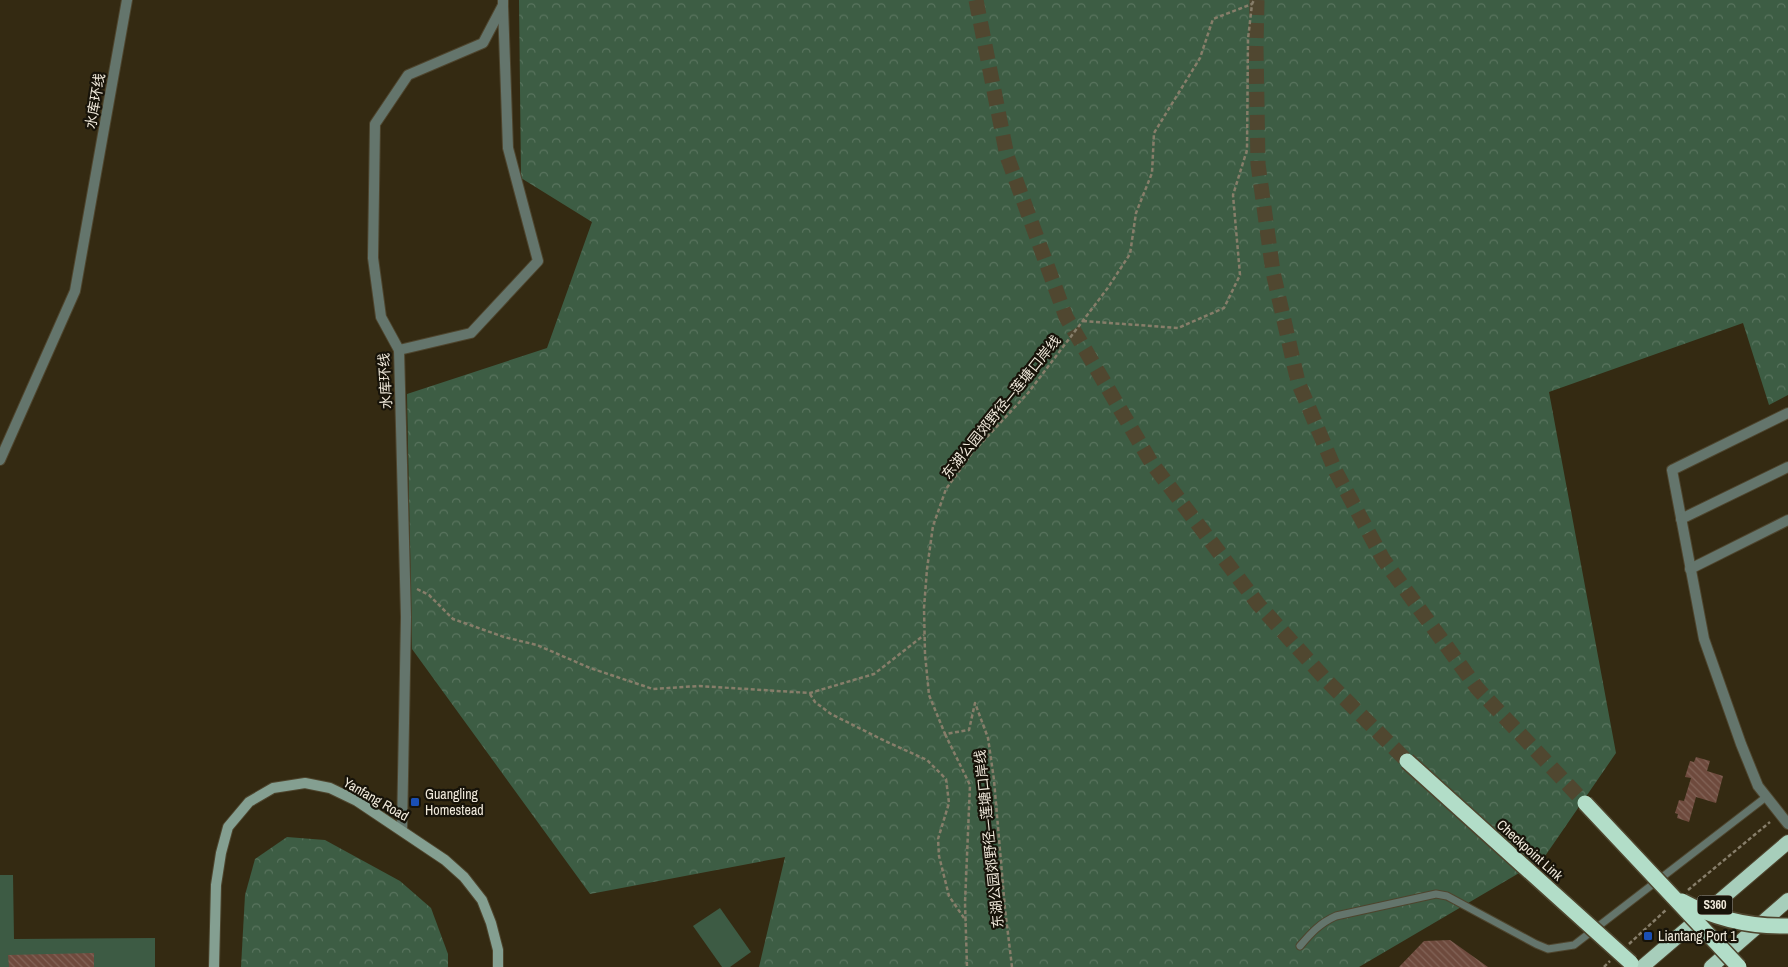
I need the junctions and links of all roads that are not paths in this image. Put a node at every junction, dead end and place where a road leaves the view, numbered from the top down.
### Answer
1 (127, 0) edge
2 (503, 2) edge
3 (399, 350) junction
4 (1788, 413) edge
5 (0, 460) edge
6 (1788, 468) edge
7 (1681, 519) junction
8 (1788, 520) edge
9 (1690, 569) junction
10 (1407, 761) tunnel mouth
11 (1766, 797) junction
12 (1585, 803) tunnel mouth
13 (1788, 824) edge
14 (402, 830) junction
15 (1788, 842) edge
16 (1676, 898) junction
17 (1788, 900) edge
18 (1788, 926) edge
19 (1300, 946) dead end
20 (1636, 965) edge
21 (214, 967) edge
22 (498, 967) edge
23 (1711, 967) edge
24 (1739, 967) edge

1 - 5 street, 水库环线
2 - 3 street, 水库环线
2 - 3 street
3 - 14 street, 水库环线
4 - 7 street
6 - 7 street
7 - 9 street
8 - 9 street
9 - 11 street
10 - 20 highway, Checkpoint Link, bridge
11 - 13 street
11 - 19 lane
12 - 16 highway, bridge
14 - 21 main road, Yanfang Road
14 - 22 main road, Yanfang Road
15 - 20 highway, S360
16 - 18 highway, bridge
16 - 24 highway, bridge
17 - 23 highway

